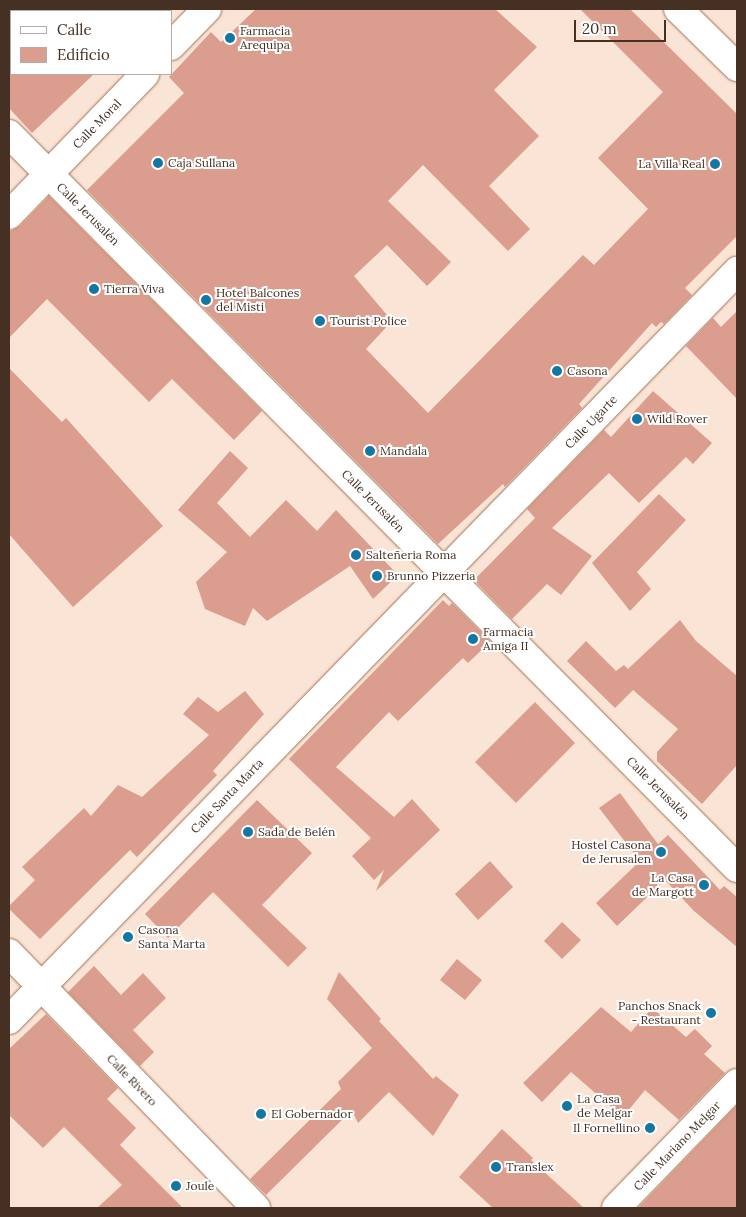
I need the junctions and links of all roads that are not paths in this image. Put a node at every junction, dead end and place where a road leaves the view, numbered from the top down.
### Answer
1 (208, 9) edge
2 (678, 9) edge
3 (172, 45) edge
4 (737, 67) edge
5 (144, 75) edge
6 (9, 134) edge
7 (48, 174) junction
8 (9, 215) edge
9 (737, 271) edge
10 (445, 572) junction
11 (737, 868) edge
12 (9, 952) edge
13 (41, 986) junction
14 (9, 1020) edge
15 (737, 1083) edge
16 (256, 1208) edge
17 (616, 1208) edge

1 - 3 street
2 - 4 street
5 - 7 street, Calle Moral
6 - 7 street, Calle Jerusalén
7 - 8 street, Calle Moral
7 - 10 street, Calle Jerusalén
9 - 10 street, Calle Ugarte
10 - 11 street, Calle Jerusalén
10 - 13 street, Calle Santa Marta
12 - 13 street, Calle Rivero
13 - 14 street, Calle Santa Marta
13 - 16 street, Calle Rivero
15 - 17 street, Calle Mariano Melgar

